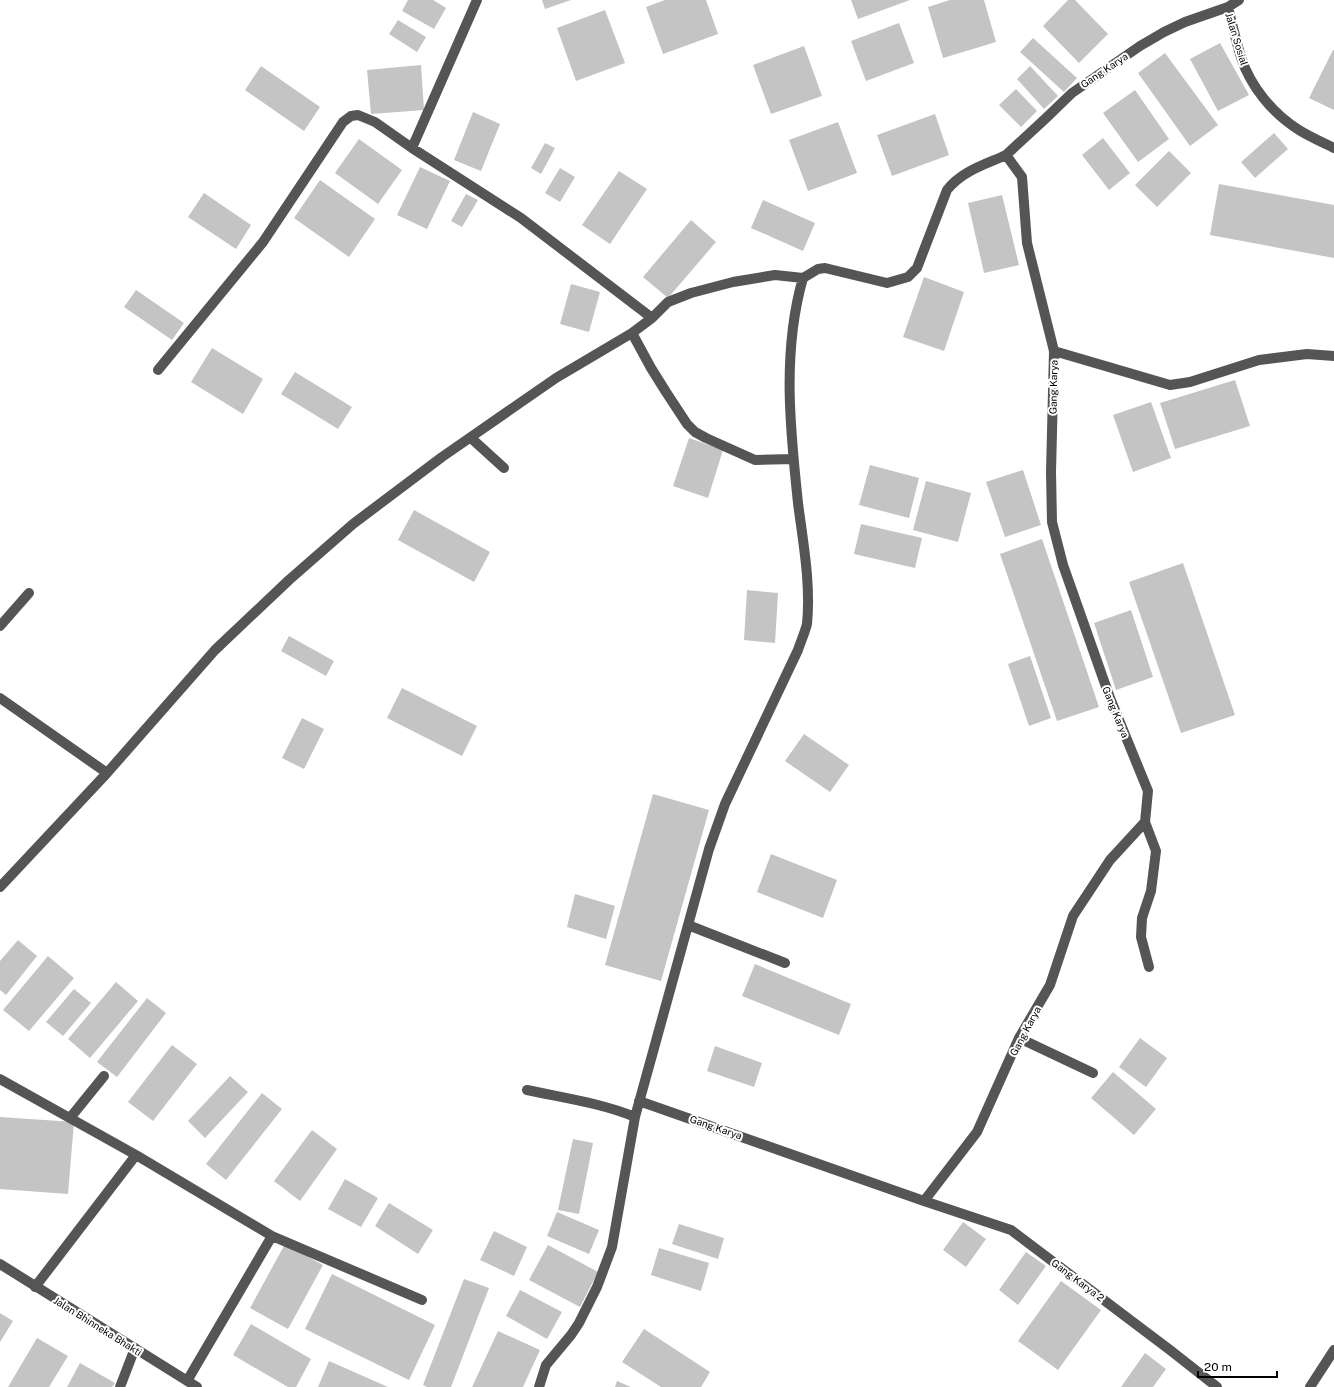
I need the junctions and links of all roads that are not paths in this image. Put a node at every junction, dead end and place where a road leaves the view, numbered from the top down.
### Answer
1 (477, 0) edge
2 (1239, 0) edge
3 (1228, 7) junction
4 (412, 148) junction
5 (1334, 148) edge
6 (1006, 155) junction
7 (803, 278) junction
8 (652, 318) junction
9 (632, 333) junction
10 (1054, 351) junction
11 (1334, 356) edge
12 (158, 370) dead end
13 (471, 438) junction
14 (793, 459) junction
15 (504, 468) dead end
16 (29, 593) dead end
17 (0, 626) edge
18 (0, 698) edge
19 (108, 772) junction
20 (1145, 822) junction
21 (0, 887) edge
22 (688, 925) junction
23 (785, 963) dead end
24 (1149, 967) dead end
25 (1018, 1038) junction
26 (1093, 1073) dead end
27 (104, 1076) dead end
28 (0, 1079) edge
29 (527, 1090) dead end
30 (639, 1101) junction
31 (635, 1117) junction
32 (70, 1118) junction
33 (136, 1155) junction
34 (924, 1201) junction
35 (272, 1236) junction
36 (0, 1264) edge
37 (35, 1287) junction
38 (422, 1300) dead end
39 (135, 1348) junction
40 (1334, 1350) edge
41 (187, 1381) junction
42 (120, 1387) edge
43 (197, 1387) edge
44 (539, 1387) edge
45 (1217, 1387) edge
46 (1310, 1387) edge

1 - 4 street
2 - 3 street, Gang Karya
3 - 5 street, Jalan Sosial
3 - 6 street, Gang Karya
4 - 8 street
4 - 12 street
6 - 7 street
6 - 10 street, Gang Karya
7 - 8 street
7 - 14 street
8 - 9 street
9 - 13 street
9 - 14 street
10 - 11 street
10 - 20 street, Gang Karya
13 - 15 street
13 - 19 street
14 - 22 street
16 - 17 street
18 - 19 street
19 - 21 street
20 - 24 street
20 - 25 street, Gang Karya
22 - 23 street
22 - 30 street
25 - 26 street
25 - 34 street, Gang Karya
27 - 32 street
28 - 32 street
29 - 31 street
30 - 31 street
30 - 34 street, Gang Karya
31 - 44 street
32 - 33 street
33 - 35 street
33 - 37 street
34 - 45 street, Gang Karya 2
35 - 38 street
35 - 41 street
36 - 37 street, Jalan Bhinneka Bhakti
37 - 39 street, Jalan Bhinneka Bhakti
39 - 41 street, Jalan Bhinneka Bhakti
39 - 42 street
40 - 46 street
41 - 43 street, Jalan Bhinneka Bhakti

